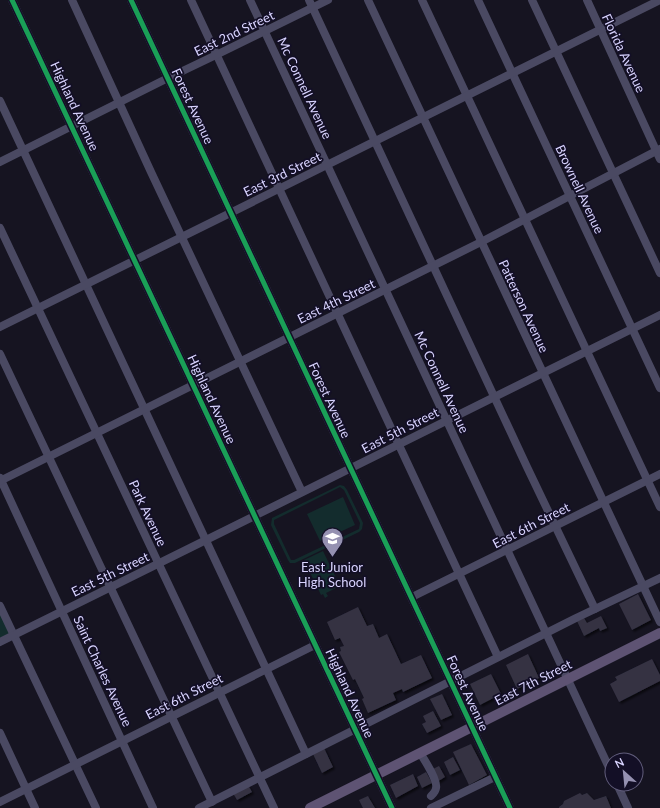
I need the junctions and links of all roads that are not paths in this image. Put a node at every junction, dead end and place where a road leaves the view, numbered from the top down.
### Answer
1 (12, 0) edge
2 (72, 0) edge
3 (131, 0) edge
4 (191, 0) edge
5 (250, 0) edge
6 (328, 0) edge
7 (368, 0) edge
8 (422, 0) edge
9 (478, 0) edge
10 (532, 0) edge
11 (587, 0) edge
12 (660, 0) edge
13 (311, 4) edge
14 (601, 30) junction
15 (264, 32) junction
16 (556, 52) junction
17 (216, 55) junction
18 (513, 73) junction
19 (168, 78) junction
20 (467, 96) junction
21 (0, 101) edge
22 (119, 102) junction
23 (424, 117) junction
24 (72, 126) junction
25 (375, 141) junction
26 (658, 150) edge
27 (22, 151) junction
28 (660, 159) edge
29 (0, 162) edge
30 (328, 165) junction
31 (614, 173) junction
32 (278, 189) junction
33 (570, 196) junction
34 (231, 212) junction
35 (526, 219) junction
36 (0, 228) edge
37 (182, 237) junction
38 (481, 242) junction
39 (135, 260) junction
40 (433, 266) junction
41 (660, 273) edge
42 (86, 284) junction
43 (385, 290) junction
44 (37, 308) junction
45 (337, 314) junction
46 (660, 315) edge
47 (0, 327) edge
48 (633, 328) junction
49 (289, 337) junction
50 (588, 351) junction
51 (0, 354) edge
52 (241, 361) junction
53 (542, 373) junction
54 (193, 385) junction
55 (660, 388) edge
56 (494, 397) junction
57 (145, 409) junction
58 (446, 420) junction
59 (97, 433) junction
60 (398, 444) junction
61 (48, 457) junction
62 (350, 468) junction
63 (660, 474) edge
64 (0, 480) edge
65 (648, 480) junction
66 (302, 492) junction
67 (603, 502) junction
68 (660, 507) edge
69 (254, 516) junction
70 (555, 526) junction
71 (207, 539) junction
72 (508, 550) junction
73 (158, 564) junction
74 (459, 574) junction
75 (660, 578) edge
76 (643, 586) junction
77 (110, 588) junction
78 (412, 597) junction
79 (0, 606) edge
80 (595, 609) junction
81 (62, 611) junction
82 (660, 622) edge
83 (546, 633) junction
84 (660, 634) edge
85 (14, 635) junction
86 (0, 642) edge
87 (315, 644) junction
88 (498, 658) junction
89 (267, 668) junction
90 (568, 679) junction
91 (451, 681) junction
92 (219, 692) junction
93 (171, 716) junction
94 (472, 727) junction
95 (355, 729) junction
96 (0, 733) edge
97 (122, 741) junction
98 (420, 753) junction
99 (306, 754) junction
100 (604, 757) edge
101 (75, 764) junction
102 (376, 775) junction
103 (260, 777) junction
104 (495, 777) junction
105 (26, 789) junction
106 (621, 792) edge
107 (431, 796) dead end
108 (0, 802) edge
109 (212, 802) junction
110 (447, 805) edge
111 (35, 808) edge
112 (96, 808) edge
113 (153, 808) edge
114 (199, 808) edge
115 (274, 808) edge
116 (310, 808) edge
117 (392, 808) edge
118 (431, 808) edge
119 (510, 808) edge
120 (628, 808) edge

1 - 24 street, Highland Avenue
2 - 22 street
3 - 19 street, Forest Avenue
4 - 17 street
5 - 15 street, Mc Connell Avenue
6 - 13 street, East 2nd Street
7 - 23 street, Patterson Avenue
8 - 20 street
9 - 18 street, Brownell Avenue
10 - 16 street
11 - 14 street, Florida Avenue
12 - 14 street, East 3rd Street
13 - 15 street, East 2nd Street
13 - 25 street
14 - 16 street, East 3rd Street
14 - 26 street, Florida Avenue
15 - 17 street, East 2nd Street
15 - 30 street, Mc Connell Avenue
16 - 18 street, East 3rd Street
16 - 31 street
17 - 19 street, East 2nd Street
17 - 32 street
18 - 20 street, East 3rd Street
18 - 33 street, Brownell Avenue
19 - 22 street, East 2nd Street
19 - 34 street, Forest Avenue
20 - 23 street, East 3rd Street
20 - 35 street
21 - 27 street
22 - 24 street, East 2nd Street
22 - 37 street
23 - 25 street, East 3rd Street
23 - 38 street, Patterson Avenue
24 - 27 street, East 2nd Street
24 - 39 street, Highland Avenue
25 - 30 street, East 3rd Street
25 - 40 street
26 - 28 street, Florida Avenue
26 - 31 street, East 4th Street
27 - 29 street, East 2nd Street
27 - 42 street
30 - 32 street, East 3rd Street
30 - 43 street, Mc Connell Avenue
31 - 33 street, East 4th Street
31 - 41 street
32 - 34 street, East 3rd Street
32 - 45 street
33 - 35 street, East 4th Street
33 - 48 street, Brownell Avenue
34 - 37 street, East 3rd Street
34 - 49 street, Forest Avenue
35 - 38 street, East 4th Street
35 - 50 street
36 - 44 street, Park Avenue
37 - 39 street, East 3rd Street
37 - 52 street
38 - 40 street, East 4th Street
38 - 53 street, Patterson Avenue
39 - 42 street, East 3rd Street
39 - 54 street, Highland Avenue
40 - 43 street, East 4th Street
40 - 56 street
42 - 44 street, East 3rd Street
42 - 57 street
43 - 45 street, East 4th Street
43 - 58 street, Mc Connell Avenue
44 - 47 street, East 3rd Street
44 - 59 street, Park Avenue
45 - 49 street, East 4th Street
45 - 60 street
46 - 48 street, East 5th Street
48 - 50 street, East 5th Street
48 - 55 street, Brownell Avenue
49 - 52 street, East 4th Street
49 - 62 street, Forest Avenue
50 - 53 street, East 5th Street
50 - 65 street
51 - 61 street
52 - 54 street, East 4th Street
52 - 66 street
53 - 56 street, East 5th Street
53 - 67 street, Patterson Avenue
54 - 57 street, East 4th Street
54 - 69 street, Highland Avenue
56 - 58 street, East 5th Street
56 - 70 street
57 - 59 street, East 4th Street
57 - 71 street
58 - 60 street, East 5th Street
58 - 72 street, Mc Connell Avenue
59 - 61 street, East 4th Street
59 - 73 street, Park Avenue
60 - 62 street, East 5th Street
60 - 74 street
61 - 64 street, East 4th Street
61 - 77 street
62 - 66 street, East 5th Street
62 - 78 street, Forest Avenue
63 - 65 street, East 6th Street
64 - 81 street, Saint Charles Avenue
65 - 67 street, East 6th Street
65 - 68 street
66 - 69 street, East 5th Street
67 - 70 street, East 6th Street
67 - 76 street, Patterson Avenue
69 - 71 street, East 5th Street
69 - 87 street, Highland Avenue
70 - 72 street, East 6th Street
70 - 80 street
71 - 73 street, East 5th Street
71 - 89 street
72 - 74 street, East 6th Street
72 - 83 street, Mc Connell Avenue
73 - 77 street, East 5th Street
73 - 92 street, Park Avenue
74 - 78 street, East 6th Street
74 - 88 street
75 - 76 street
76 - 80 street
76 - 82 street, Patterson Avenue
77 - 81 street, East 5th Street
77 - 93 street
78 - 91 street, Forest Avenue
79 - 85 street
80 - 83 street
81 - 85 street, East 5th Street
81 - 97 street, Saint Charles Avenue
83 - 88 street
83 - 90 street, Mc Connell Avenue
84 - 90 main road, East 7th Street
85 - 86 street, East 5th Street
85 - 101 street
87 - 89 street, East 6th Street
87 - 95 street, Highland Avenue
88 - 91 street
89 - 92 street, East 6th Street
89 - 99 street
90 - 94 main road, East 7th Street
90 - 100 street, Mc Connell Avenue
91 - 94 street, Forest Avenue
91 - 95 street
92 - 93 street, East 6th Street
92 - 103 street, Park Avenue
93 - 97 street, East 6th Street
93 - 109 street
94 - 98 main road, East 7th Street
94 - 104 street, Forest Avenue
95 - 99 street
95 - 102 street, Highland Avenue
96 - 105 street
97 - 101 street, East 6th Street
97 - 113 street, Saint Charles Avenue
98 - 102 main road, East 7th Street
98 - 107 street
99 - 103 street
101 - 105 street, East 6th Street
101 - 112 street
102 - 116 main road, East 7th Street
102 - 117 street, Highland Avenue
103 - 109 street
103 - 115 street, Park Avenue
104 - 110 street
104 - 119 street, Forest Avenue
105 - 108 street, East 6th Street
105 - 111 street
106 - 120 street
109 - 114 street
110 - 118 street

